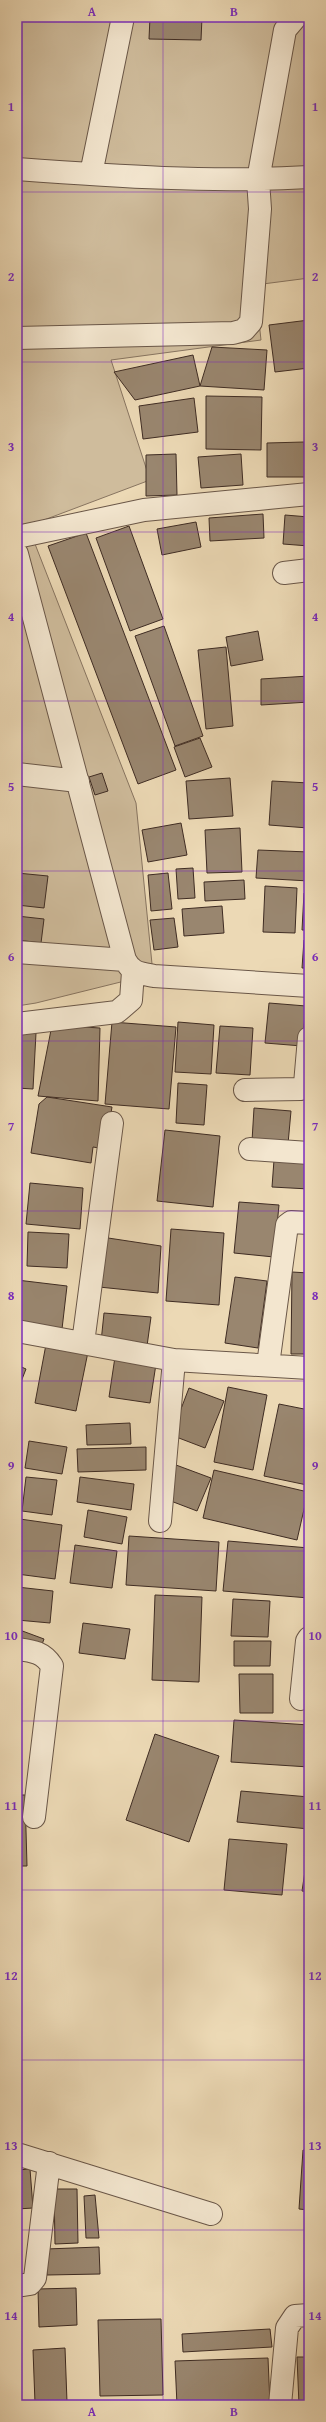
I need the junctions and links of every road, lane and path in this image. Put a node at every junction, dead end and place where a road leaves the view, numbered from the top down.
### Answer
1 (123, 17) edge
2 (296, 17) edge
3 (17, 169) edge
4 (91, 174) junction
5 (309, 177) edge
6 (258, 180) junction
7 (17, 338) edge
8 (309, 494) edge
9 (17, 537) edge
10 (17, 554) edge
11 (309, 570) edge
12 (284, 573) dead end
13 (17, 774) edge
14 (78, 781) junction
15 (17, 952) edge
16 (129, 966) junction
17 (309, 986) edge
18 (17, 1024) edge
19 (309, 1038) edge
20 (245, 1090) dead end
21 (112, 1123) dead end
22 (250, 1149) dead end
23 (309, 1153) edge
24 (309, 1223) edge
25 (17, 1331) edge
26 (83, 1343) junction
27 (174, 1360) junction
28 (268, 1365) junction
29 (309, 1368) edge
30 (160, 1521) dead end
31 (309, 1638) edge
32 (17, 1649) edge
33 (301, 1699) dead end
34 (34, 1816) dead end
35 (17, 2154) edge
36 (49, 2163) junction
37 (211, 2214) dead end
38 (17, 2286) edge
39 (309, 2314) edge
40 (280, 2405) edge

1 - 4 street
2 - 6 street
3 - 4 street
4 - 6 street
5 - 6 street
6 - 7 street
8 - 9 street
10 - 14 street
11 - 12 street
13 - 14 street
14 - 16 street
15 - 16 street
16 - 17 street
16 - 18 street
19 - 20 street
21 - 26 street
22 - 23 street
24 - 28 street
25 - 26 street
26 - 27 street
27 - 28 street
27 - 30 street
28 - 29 street
31 - 33 street
32 - 34 street
35 - 36 street
36 - 37 street
36 - 38 street
39 - 40 street

